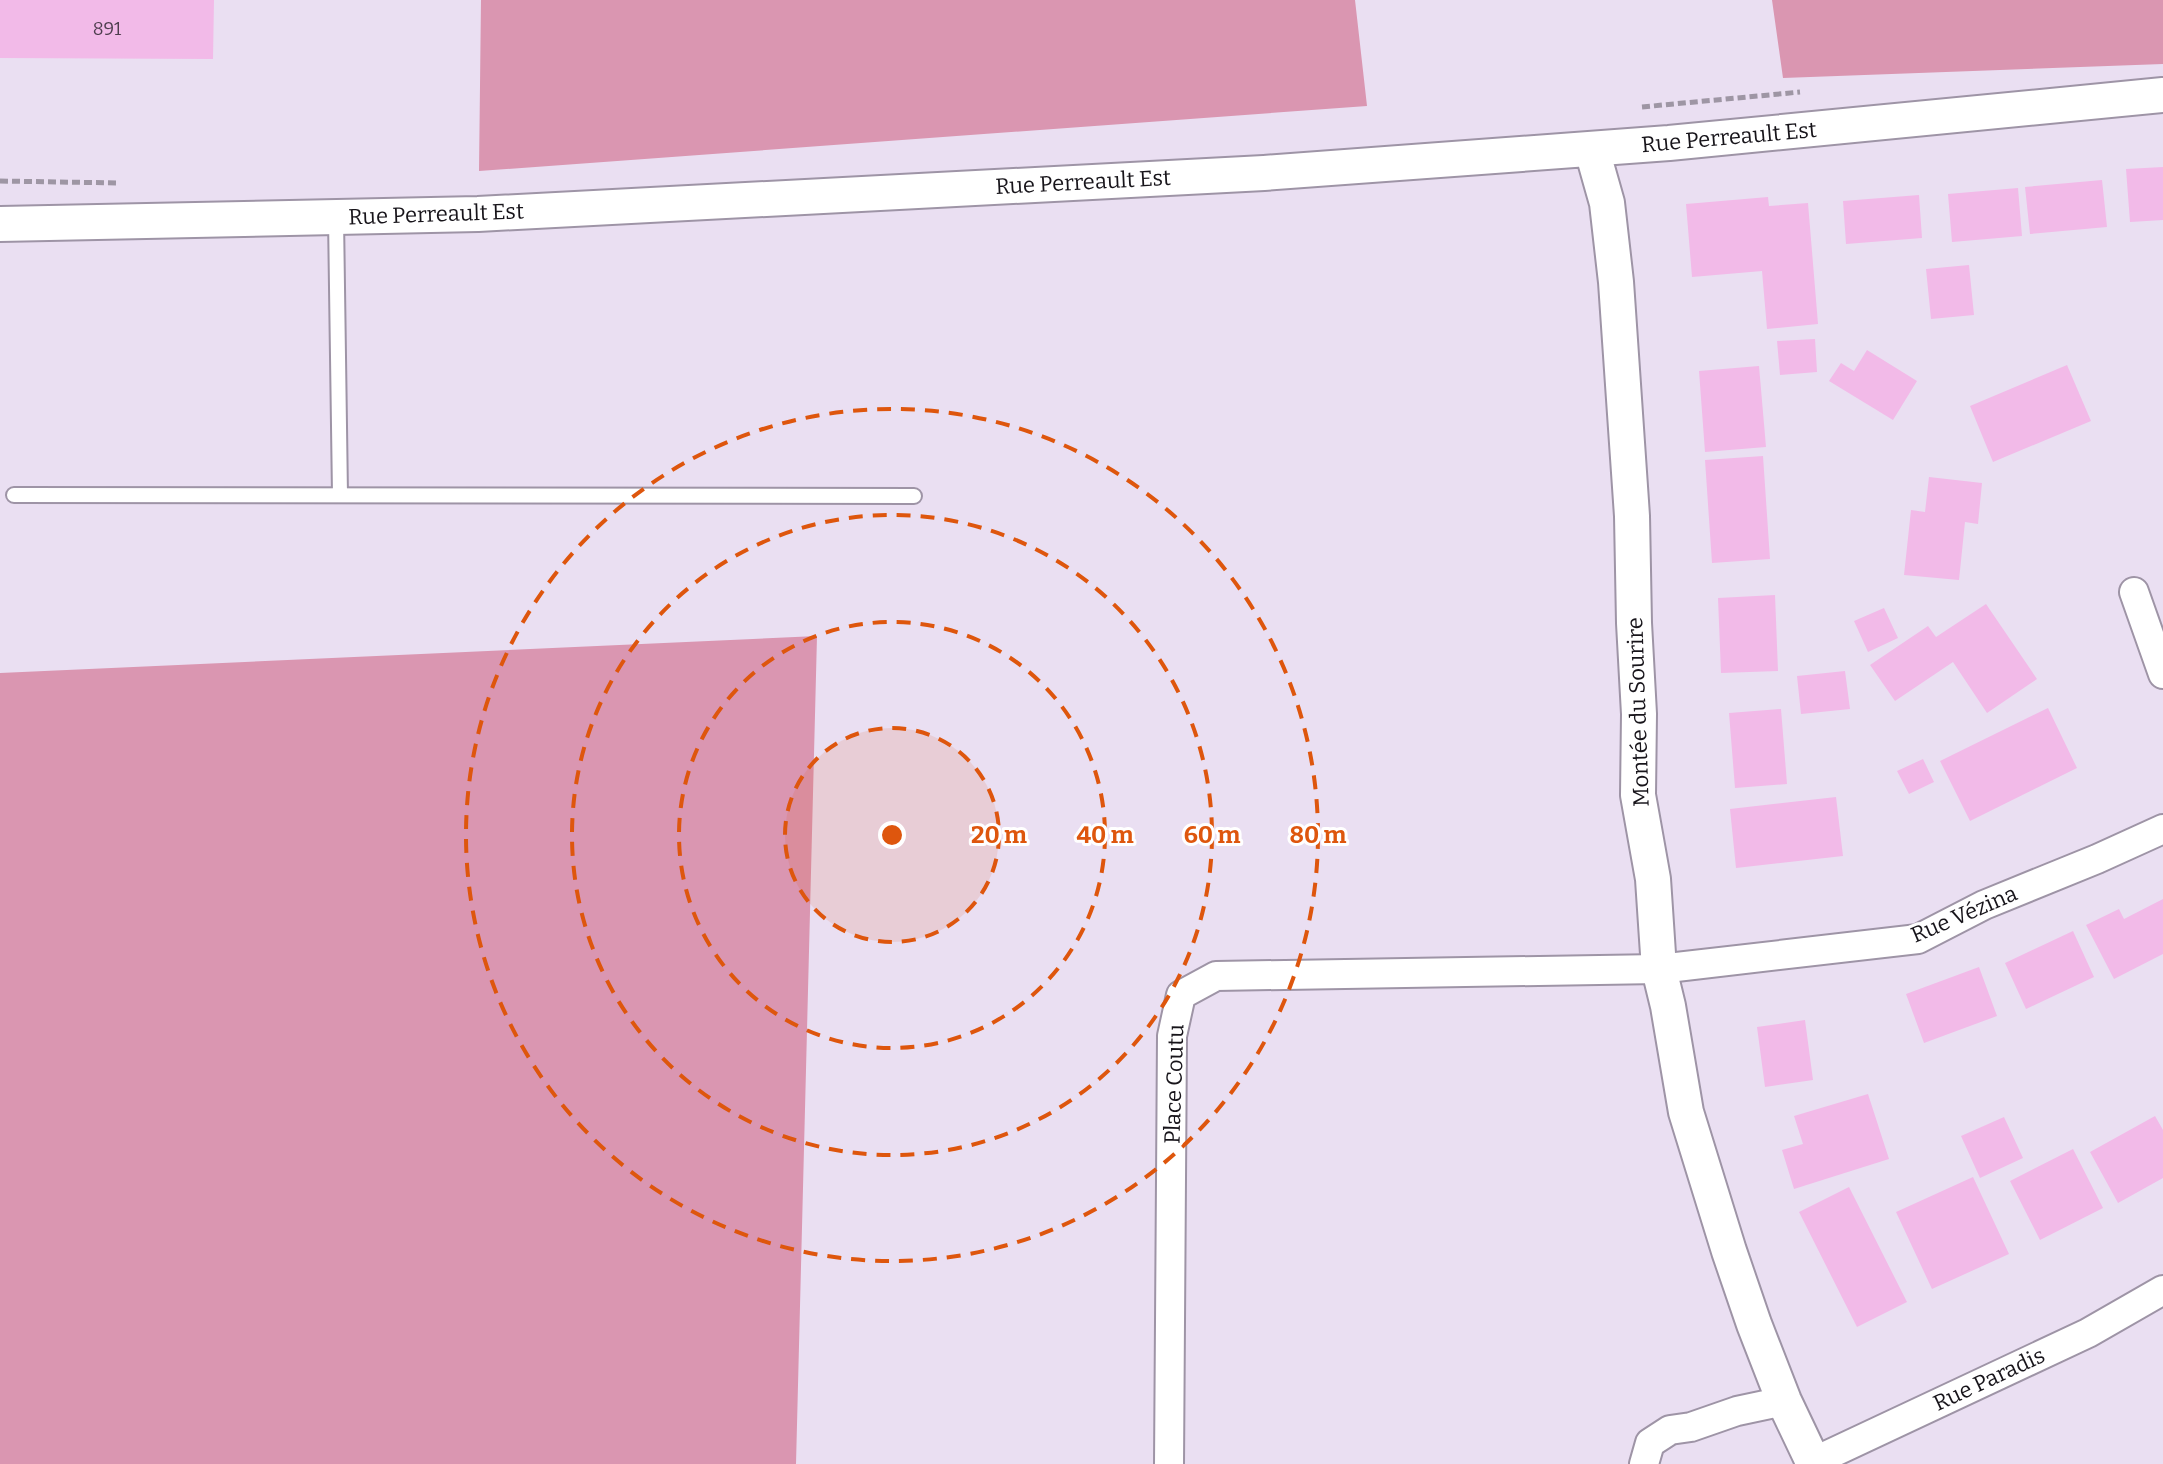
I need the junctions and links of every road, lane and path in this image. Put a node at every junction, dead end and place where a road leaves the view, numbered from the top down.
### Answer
1 (1813, 91) dead end
2 (2163, 95) edge
3 (1638, 107) dead end
4 (1592, 150) junction
5 (0, 181) edge
6 (127, 184) dead end
7 (336, 217) junction
8 (0, 224) edge
9 (14, 495) dead end
10 (340, 495) junction
11 (914, 496) dead end
12 (2134, 592) dead end
13 (2163, 674) edge
14 (2163, 829) edge
15 (1659, 969) junction
16 (2163, 1290) edge
17 (1784, 1401) junction
18 (1814, 1463) edge
19 (1169, 1464) edge
20 (1644, 1464) edge

1 - 3 path
2 - 4 street, Rue Perreault Est
4 - 7 street, Rue Perreault Est
4 - 15 street, Montée du Sourire
5 - 6 path
7 - 8 street, Rue Perreault Est
7 - 10 lane
9 - 10 lane
10 - 11 lane
12 - 13 street
14 - 15 street, Rue Vézina
15 - 17 street, Montée du Sourire
15 - 19 street, Place Coutu
16 - 18 street, Rue Paradis
17 - 18 street, Montée du Sourire
17 - 20 street

